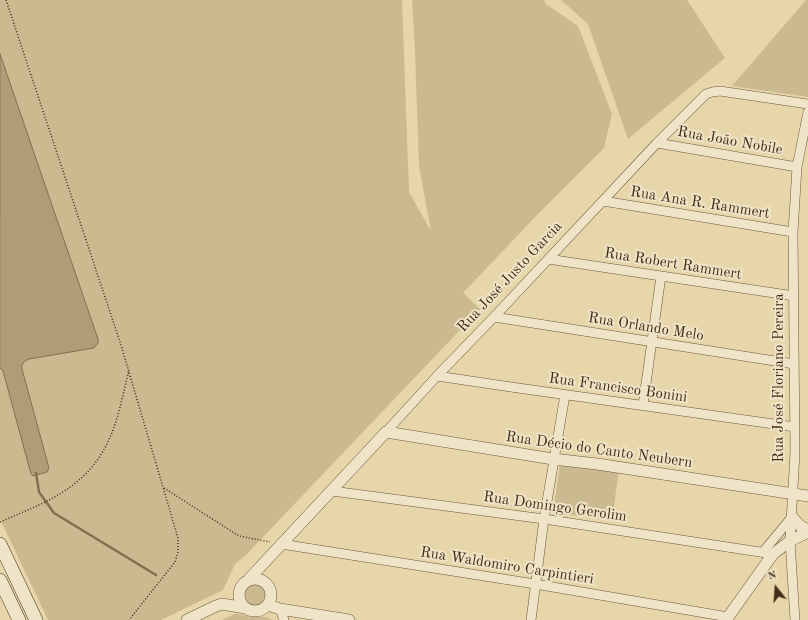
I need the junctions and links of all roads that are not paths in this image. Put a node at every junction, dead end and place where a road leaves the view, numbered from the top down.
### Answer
1 (808, 104) edge
2 (808, 112) edge
3 (657, 143) junction
4 (797, 167) junction
5 (604, 201) junction
6 (793, 232) junction
7 (548, 259) junction
8 (661, 276) junction
9 (794, 296) junction
10 (494, 317) junction
11 (652, 342) junction
12 (794, 364) junction
13 (437, 376) junction
14 (565, 395) junction
15 (643, 405) junction
16 (795, 428) junction
17 (386, 432) junction
18 (553, 459) junction
19 (332, 491) junction
20 (793, 494) junction
21 (808, 496) edge
22 (792, 517) junction
23 (544, 519) junction
24 (808, 531) edge
25 (790, 541) junction
26 (0, 544) edge
27 (281, 544) junction
28 (768, 553) junction
29 (268, 558) junction
30 (249, 579) junction
31 (0, 580) edge
32 (264, 581) junction
33 (535, 584) junction
34 (238, 590) junction
35 (222, 604) junction
36 (268, 605) junction
37 (245, 608) junction
38 (280, 609) junction
39 (727, 619) edge
40 (19, 620) edge
41 (36, 620) edge
42 (187, 620) edge
43 (284, 620) edge
44 (349, 620) edge
45 (531, 620) edge
46 (795, 620) edge

1 - 3 street, Rua José Justo Garcia
2 - 4 street, Rua José Floriano Pereira
3 - 4 street, Rua João Nobile
3 - 5 street, Rua José Justo Garcia
4 - 6 street, Rua José Floriano Pereira
5 - 6 street, Rua Ana R. Rammert
5 - 7 street, Rua José Justo Garcia
6 - 9 street, Rua José Floriano Pereira
7 - 8 street, Rua Robert Rammert
7 - 10 street, Rua José Justo Garcia
8 - 9 street, Rua Robert Rammert
8 - 11 street
9 - 12 street, Rua José Floriano Pereira
10 - 11 street, Rua Orlando Melo
10 - 13 street, Rua José Justo Garcia
11 - 12 street, Rua Orlando Melo
11 - 15 street
12 - 16 street, Rua José Floriano Pereira
13 - 14 street, Rua Francisco Bonini
13 - 17 street, Rua José Justo Garcia
14 - 15 street, Rua Francisco Bonini
14 - 18 street
15 - 16 street, Rua Francisco Bonini
16 - 20 street, Rua José Floriano Pereira
17 - 18 street, Rua Décio do Canto Neubern
17 - 19 street, Rua José Justo Garcia
18 - 20 street, Rua Décio do Canto Neubern
18 - 23 street
19 - 23 street, Rua Domingo Gerolim
19 - 27 street, Rua José Justo Garcia
20 - 21 street, Rua Décio do Canto Neubern
20 - 22 street, Rua José Floriano Pereira
22 - 24 street
22 - 25 street, Rua José Floriano Pereira
22 - 28 street
23 - 28 street, Rua Domingo Gerolim
23 - 33 street
24 - 25 street
25 - 28 street
25 - 46 street, Rua José Floriano Pereira
26 - 41 main road
27 - 29 street, Rua José Justo Garcia
27 - 33 street, Rua Waldomiro Carpintieri
28 - 39 street
29 - 30 street, Rua José Justo Garcia
29 - 32 street
30 - 32 street
30 - 34 street
31 - 40 main road
32 - 36 street
33 - 39 street, Rua Waldomiro Carpintieri
33 - 45 street
34 - 35 street
34 - 37 street
35 - 37 street
35 - 42 street
36 - 37 street
36 - 38 street
38 - 43 street
38 - 44 street

